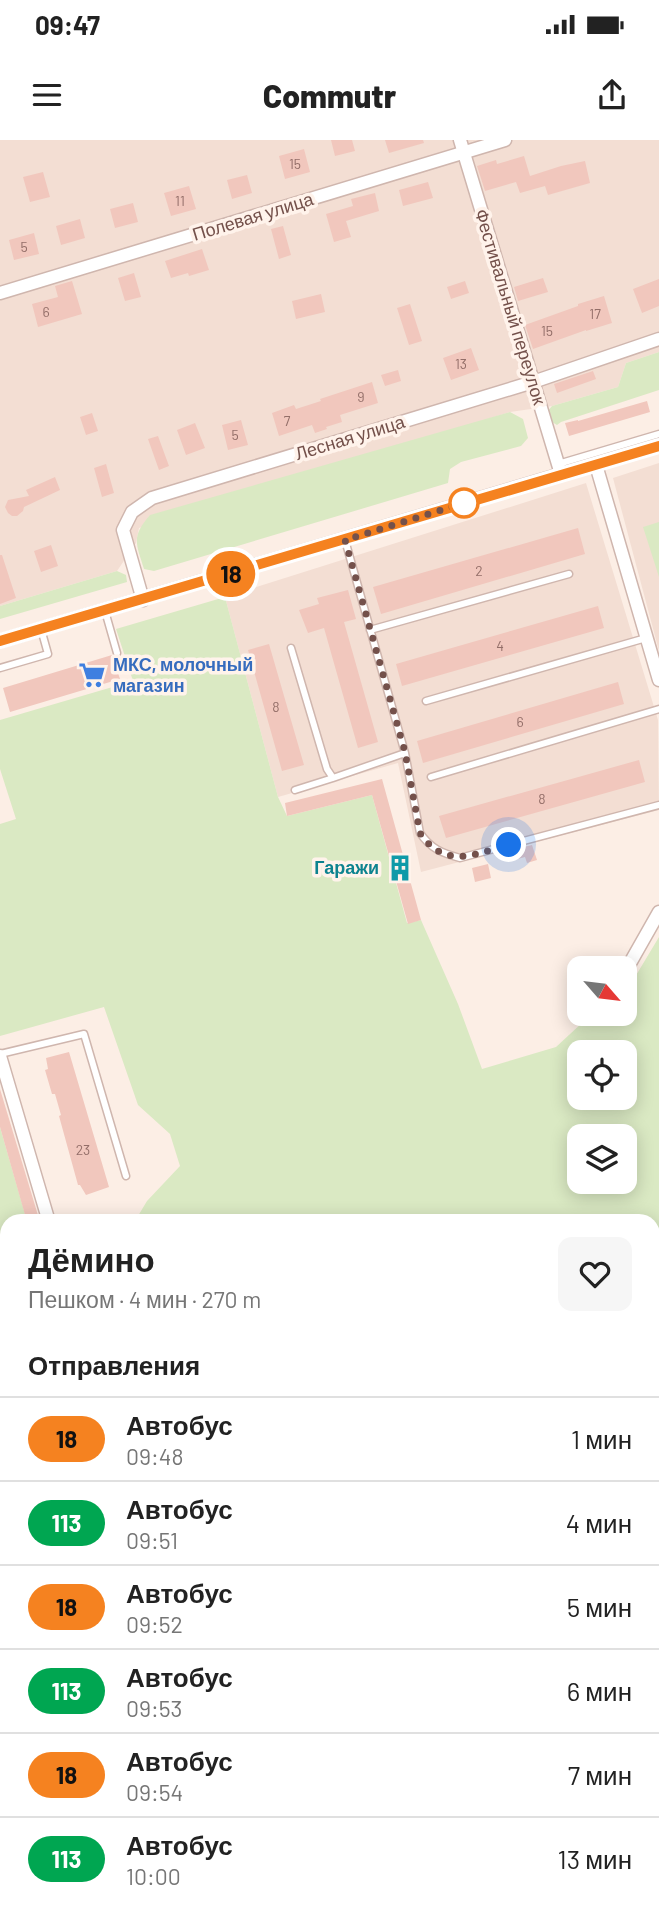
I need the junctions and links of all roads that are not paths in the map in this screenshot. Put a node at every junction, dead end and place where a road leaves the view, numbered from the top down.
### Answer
1 (505, 140) edge
2 (462, 146) edge
3 (0, 293) edge
4 (659, 338) edge
5 (533, 382) junction
6 (659, 434) edge
7 (659, 446) edge
8 (596, 465) junction
9 (560, 469) junction
10 (345, 540) junction
11 (569, 574) dead end
12 (143, 600) junction
13 (105, 611) junction
14 (41, 629) junction
15 (370, 629) junction
16 (647, 638) junction
17 (0, 641) edge
18 (291, 648) dead end
19 (117, 653) dead end
20 (0, 668) edge
21 (659, 680) edge
22 (426, 701) dead end
23 (659, 709) edge
24 (405, 752) junction
25 (431, 776) dead end
26 (333, 778) junction
27 (295, 790) dead end
28 (659, 805) edge
29 (659, 912) edge
30 (634, 956) edge
31 (0, 1055) edge
32 (126, 1176) dead end
33 (47, 1214) edge

1 - 2 street, Полевая улица
2 - 3 street, Полевая улица
2 - 5 street, Фестивальный переулок
4 - 5 street, Лесная улица
5 - 9 street, Фестивальный переулок
5 - 12 street, Лесная улица
6 - 9 lane
7 - 8 street
8 - 9 street
8 - 16 street
9 - 10 street
10 - 12 street
10 - 15 lane
11 - 15 lane
12 - 13 street
13 - 14 street
13 - 19 lane
14 - 17 street
14 - 20 lane
15 - 24 lane
16 - 21 street
16 - 22 lane
18 - 26 lane
23 - 25 lane
24 - 26 lane
24 - 28 lane
26 - 27 lane
29 - 30 street
31 - 32 lane
31 - 33 street

